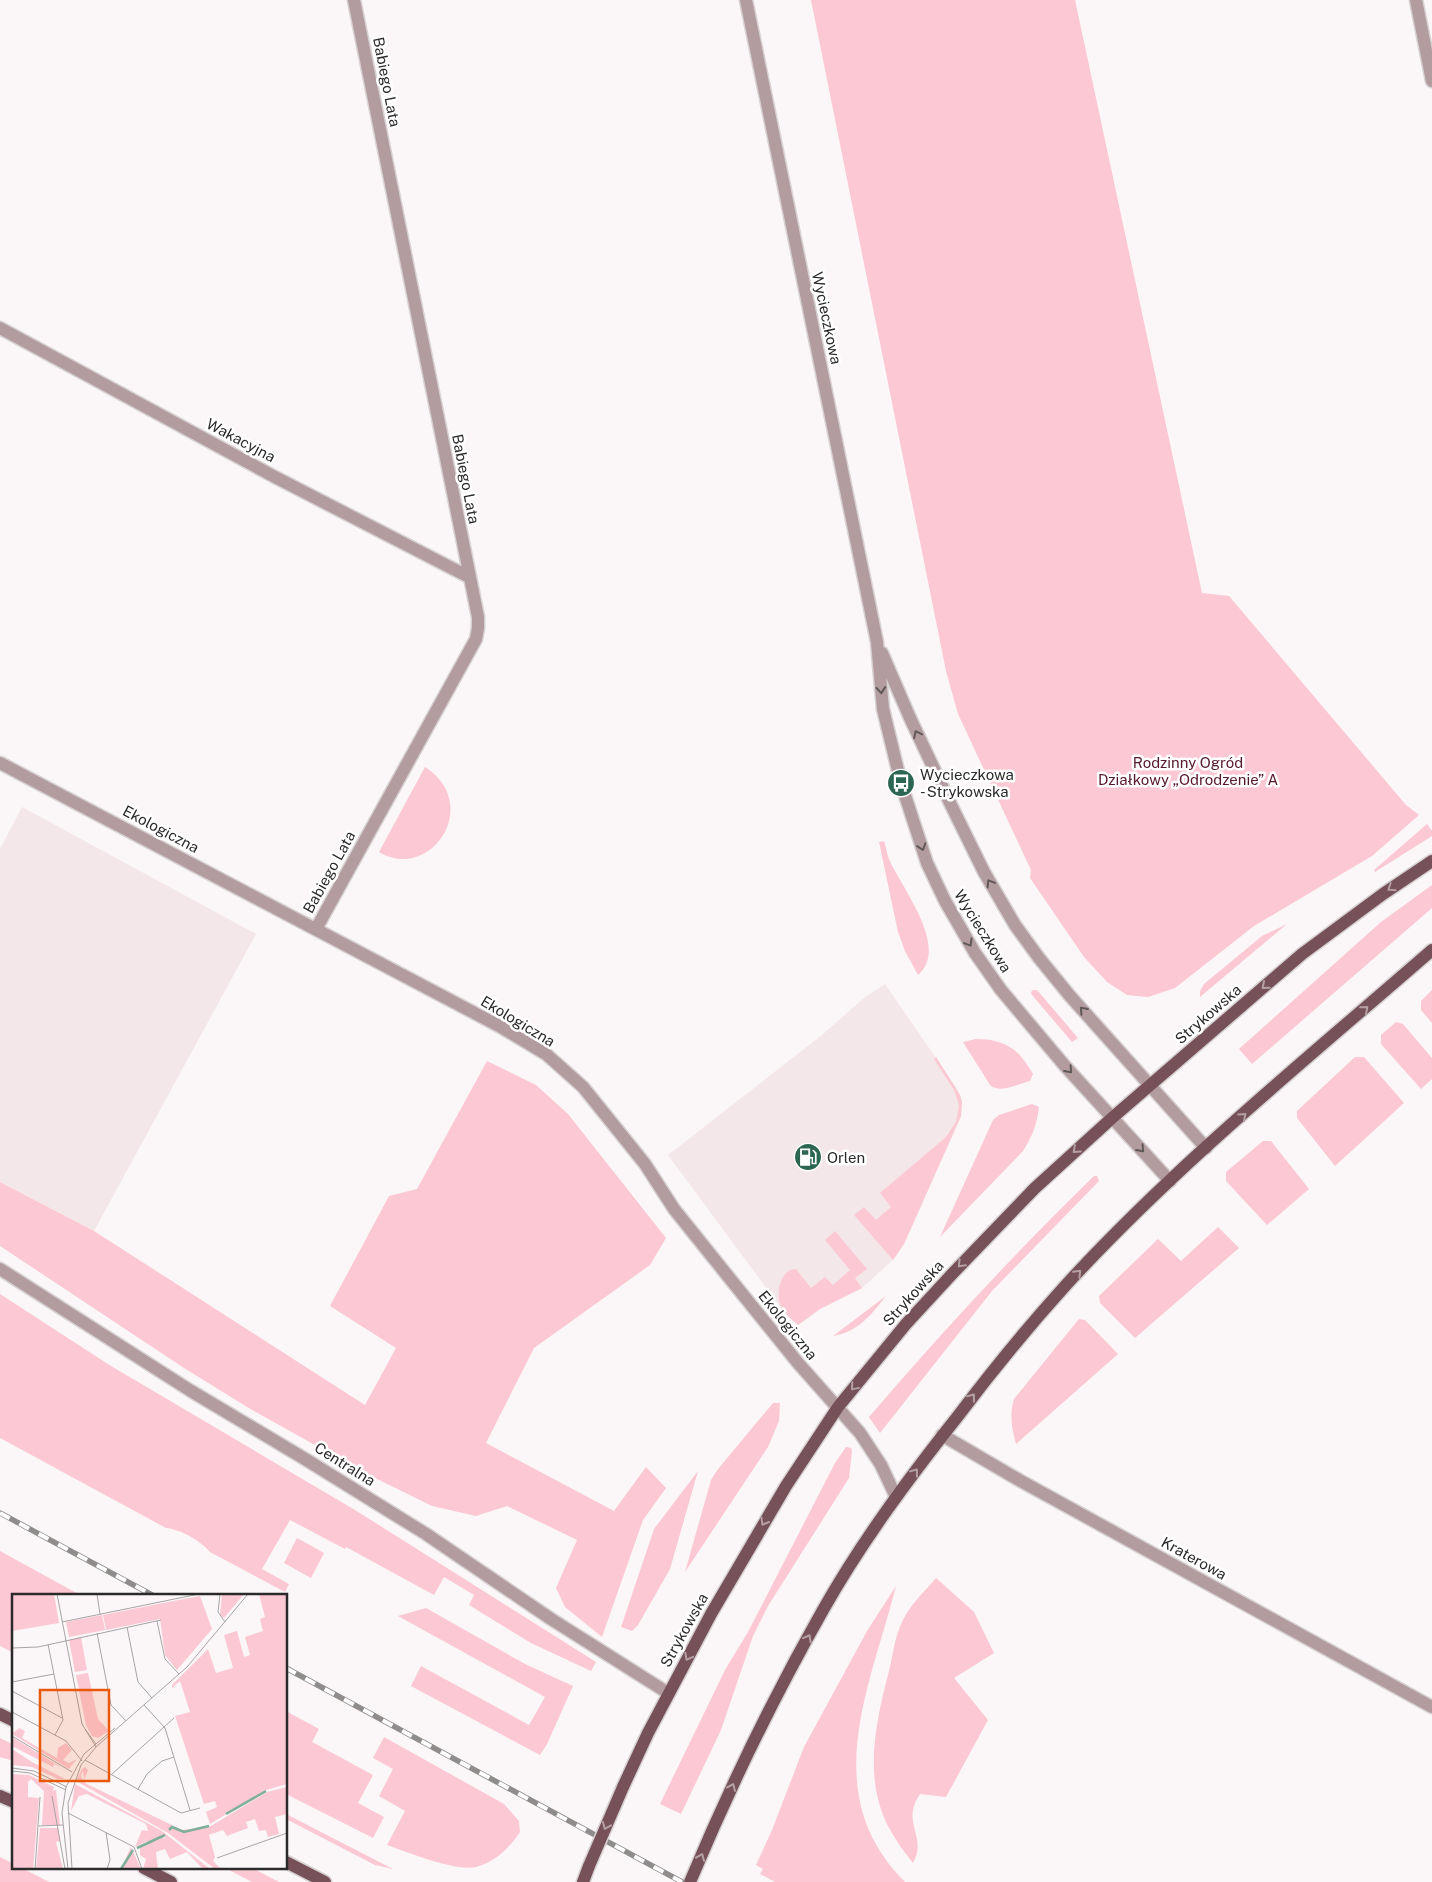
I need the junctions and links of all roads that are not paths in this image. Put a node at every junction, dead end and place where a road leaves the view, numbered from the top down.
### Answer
1 (354, 0) edge
2 (746, 0) edge
3 (1416, 0) edge
4 (1432, 81) edge
5 (0, 328) edge
6 (469, 577) junction
7 (877, 642) junction
8 (0, 762) edge
9 (1432, 861) edge
10 (316, 929) junction
11 (1432, 950) edge
12 (1150, 1085) junction
13 (1112, 1118) junction
14 (1206, 1148) junction
15 (1170, 1181) junction
16 (0, 1269) edge
17 (838, 1407) junction
18 (942, 1435) junction
19 (896, 1497) junction
20 (668, 1693) junction
21 (1432, 1707) edge
22 (0, 1714) edge
23 (12, 1720) edge
24 (0, 1796) edge
25 (12, 1801) edge
26 (288, 1863) edge
27 (148, 1870) edge
28 (171, 1882) edge
29 (325, 1882) edge
30 (583, 1882) edge
31 (690, 1882) edge

1 - 6 street, Babiego Lata
2 - 7 street, Wycieczkowa
3 - 4 street
5 - 6 street, Wakacyjna
6 - 10 street, Babiego Lata
12 -> 7 street, Wycieczkowa
7 -> 13 street, Wycieczkowa
8 - 10 street, Ekologiczna
9 -> 12 main road, Strykowska
10 - 17 street, Ekologiczna
14 -> 11 main road
12 - 13 main road, Strykowska
12 - 14 street, Wycieczkowa
13 -> 15 street, Wycieczkowa
13 -> 17 main road, Strykowska
14 - 15 main road
18 -> 15 main road
16 - 20 street, Centralna
17 - 19 street, Ekologiczna
17 -> 20 main road, Strykowska
19 -> 18 main road
18 - 21 street, Kraterowa
31 -> 19 main road
20 -> 30 main road, Strykowska, bridge
22 - 23 main road
24 - 25 main road
26 - 29 main road
27 - 28 main road

